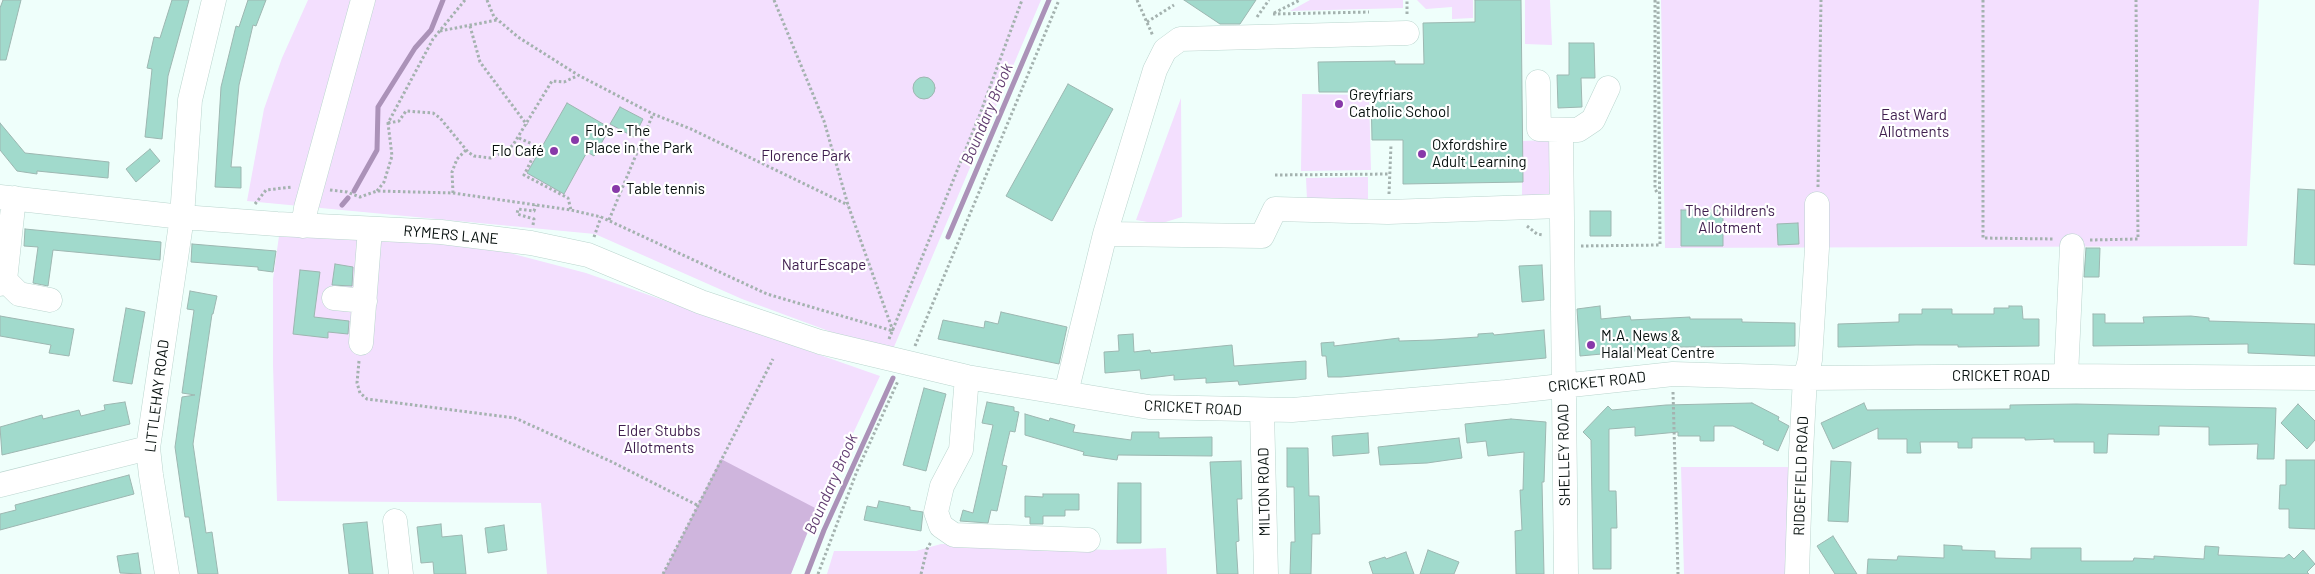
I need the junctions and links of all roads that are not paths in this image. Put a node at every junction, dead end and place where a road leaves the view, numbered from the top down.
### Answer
1 (214, 0) edge
2 (363, 0) edge
3 (1404, 19) dead end
4 (1538, 82) dead end
5 (1608, 88) dead end
6 (1560, 130) junction
7 (7, 198) edge
8 (1817, 204) road end
9 (1561, 206) junction
10 (182, 217) junction
11 (304, 226) junction
12 (370, 229) junction
13 (1105, 234) junction
14 (2072, 243) road end
15 (3, 282) edge
16 (334, 298) dead end
17 (50, 300) dead end
18 (365, 301) junction
19 (361, 343) road end
20 (895, 361) joint
21 (2066, 376) junction
22 (967, 377) junction
23 (1805, 378) junction
24 (2315, 378) edge
25 (1563, 386) junction
26 (1066, 394) junction
27 (1262, 411) junction
28 (148, 448) junction
29 (0, 485) edge
30 (395, 520) dead end
31 (1088, 540) dead end
32 (167, 574) edge
33 (401, 574) edge
34 (1266, 574) edge
35 (1566, 574) edge
36 (1797, 574) edge

1 - 10 street, LITTLEHAY ROAD
2 - 11 street
3 - 13 street
4 - 6 street
5 - 6 street
6 - 9 street, SHELLEY ROAD
7 - 10 street, RYMERS LANE
7 - 15 street
8 - 23 street, RIDGEFIELD ROAD
9 - 13 street
9 - 25 street, SHELLEY ROAD
10 - 11 street, RYMERS LANE
10 - 28 street, LITTLEHAY ROAD
11 - 12 street, RYMERS LANE
12 - 18 street
12 - 20 street, RYMERS LANE
13 - 26 street
14 - 21 street
15 - 17 street
16 - 18 street
18 - 19 street
20 - 22 street, CRICKET ROAD
21 - 23 street, CRICKET ROAD
21 - 24 street, CRICKET ROAD
22 - 26 street, CRICKET ROAD
22 - 31 street
23 - 25 street, CRICKET ROAD
23 - 36 street, RIDGEFIELD ROAD
25 - 27 street, CRICKET ROAD
25 - 35 street, SHELLEY ROAD
26 - 27 street, CRICKET ROAD
27 - 34 street, MILTON ROAD
28 - 29 street
28 - 32 street, LITTLEHAY ROAD
30 - 33 street

